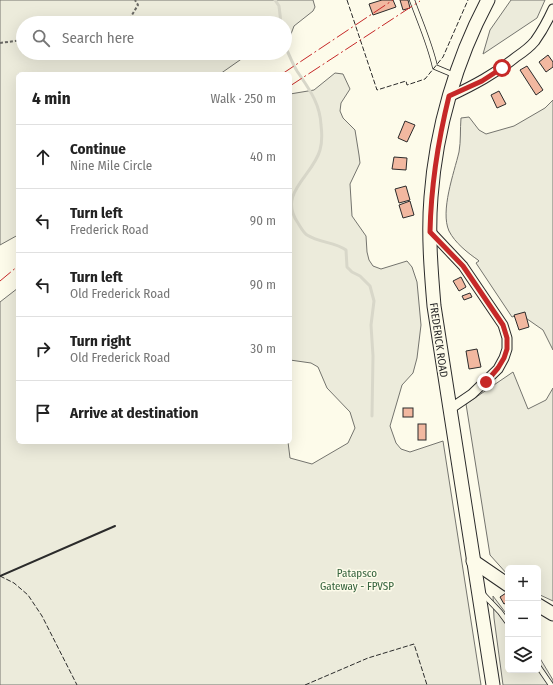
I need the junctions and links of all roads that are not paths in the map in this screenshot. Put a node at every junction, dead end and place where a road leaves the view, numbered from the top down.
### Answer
1 (412, 0) edge
2 (488, 0) edge
3 (553, 9) edge
4 (456, 75) junction
5 (449, 96) junction
6 (430, 232) junction
7 (450, 408) junction
8 (473, 561) junction
9 (505, 583) edge
10 (478, 589) junction
11 (541, 607) edge
12 (553, 614) edge
13 (505, 619) edge
14 (541, 670) edge
15 (493, 685) edge
16 (551, 685) edge

1 - 4 lane
2 - 4 main road, FREDERICK ROAD
3 - 5 street
4 - 5 main road, FREDERICK ROAD
5 - 6 main road, FREDERICK ROAD
6 - 7 main road, FREDERICK ROAD
6 - 7 street
7 - 8 main road, FREDERICK ROAD
8 - 9 main road
8 - 10 main road, FREDERICK ROAD
10 - 13 lane
10 - 15 main road, FREDERICK ROAD
11 - 12 main road
14 - 16 lane

